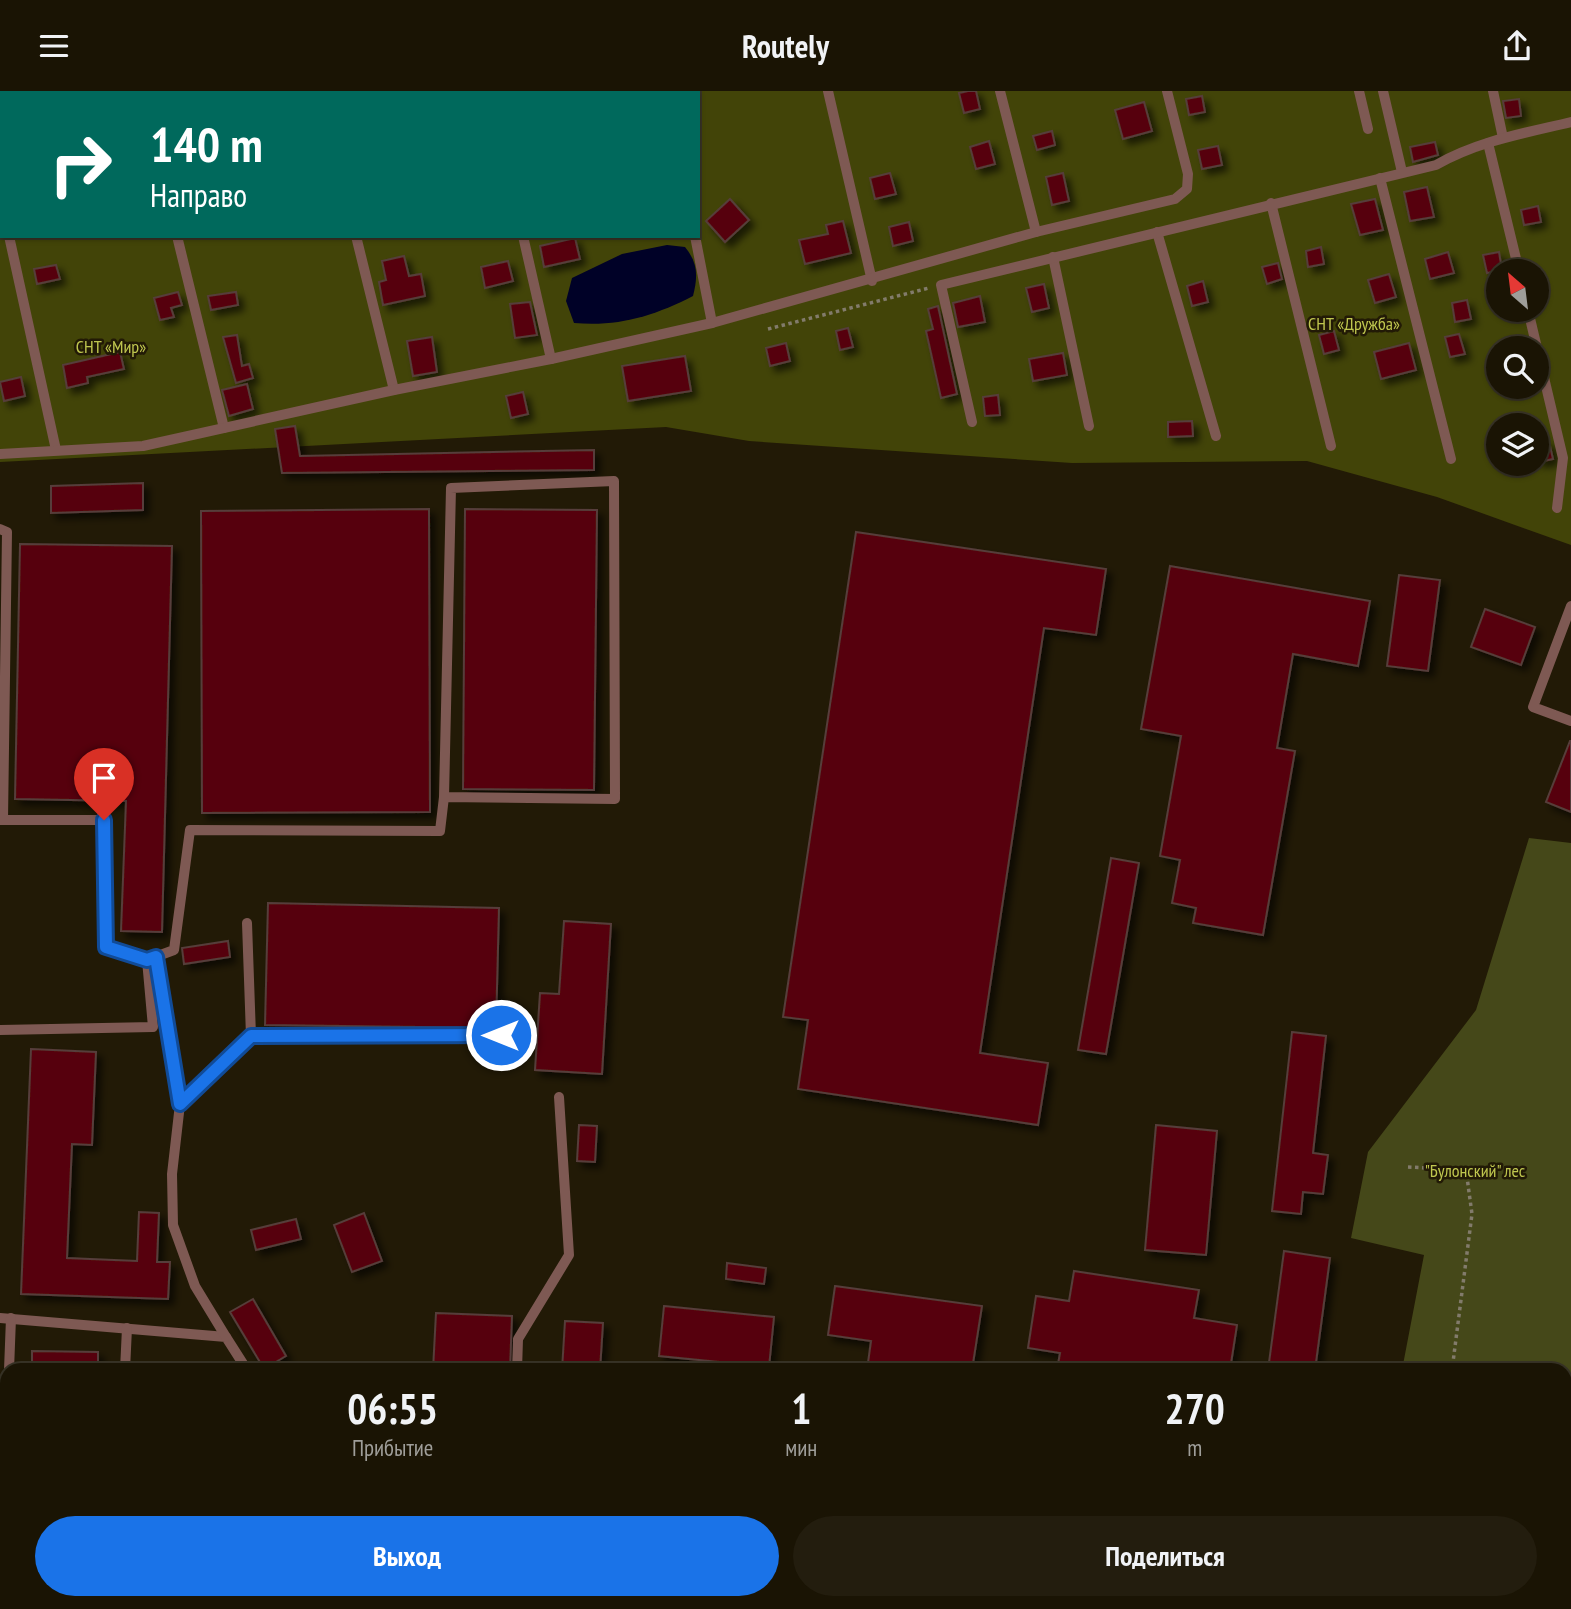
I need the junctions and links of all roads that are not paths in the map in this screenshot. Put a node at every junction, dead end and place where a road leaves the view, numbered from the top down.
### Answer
1 (828, 91) edge
2 (1000, 91) edge
3 (1167, 91) edge
4 (1359, 91) edge
5 (1383, 91) edge
6 (1493, 91) edge
7 (1571, 122) edge
8 (1368, 129) dead end
9 (1503, 138) junction
10 (1488, 143) junction
11 (1402, 172) junction
12 (1380, 178) junction
13 (1271, 203) junction
14 (1036, 232) junction
15 (1157, 232) junction
16 (9, 238) edge
17 (177, 238) edge
18 (356, 238) edge
19 (523, 238) edge
20 (695, 238) edge
21 (1053, 257) junction
22 (1516, 259) edge
23 (872, 281) junction
24 (1531, 322) edge
25 (712, 323) junction
26 (551, 359) junction
27 (394, 390) junction
28 (972, 422) dead end
29 (1090, 426) dead end
30 (224, 428) junction
31 (1216, 436) dead end
32 (1331, 446) dead end
33 (56, 450) junction
34 (0, 454) edge
35 (1451, 459) dead end
36 (1557, 508) dead end
37 (0, 529) edge
38 (1571, 605) edge
39 (1571, 721) edge
40 (444, 797) junction
41 (1, 820) edge
42 (247, 923) dead end
43 (151, 958) junction
44 (0, 1030) edge
45 (501, 1035) dead end
46 (251, 1036) junction
47 (559, 1097) dead end
48 (180, 1104) junction
49 (0, 1318) edge
50 (11, 1318) junction
51 (127, 1328) junction
52 (226, 1337) junction
53 (9, 1363) edge
54 (125, 1363) edge
55 (243, 1363) edge
56 (517, 1363) edge

1 - 23 lane
2 - 14 lane
3 - 14 lane
4 - 8 lane
5 - 11 lane
6 - 9 lane
7 - 9 lane
9 - 10 lane
10 - 11 lane
10 - 22 lane
11 - 12 lane
12 - 13 lane
12 - 35 lane
13 - 15 lane
13 - 32 lane
14 - 23 lane
15 - 21 lane
15 - 31 lane
16 - 33 lane
17 - 30 lane
18 - 27 lane
19 - 26 lane
20 - 25 lane
21 - 28 lane
21 - 29 lane
23 - 25 lane
24 - 36 lane
25 - 26 lane
26 - 27 lane
27 - 30 lane
30 - 33 lane
33 - 34 lane
37 - 41 lane
38 - 39 lane
40 - 40 lane
40 - 43 lane
41 - 43 lane
42 - 46 lane
43 - 44 lane
43 - 48 lane
45 - 46 lane
46 - 48 lane
47 - 56 lane
48 - 52 lane
49 - 50 lane
50 - 51 lane
50 - 53 lane
51 - 52 lane
51 - 54 lane
52 - 55 lane

